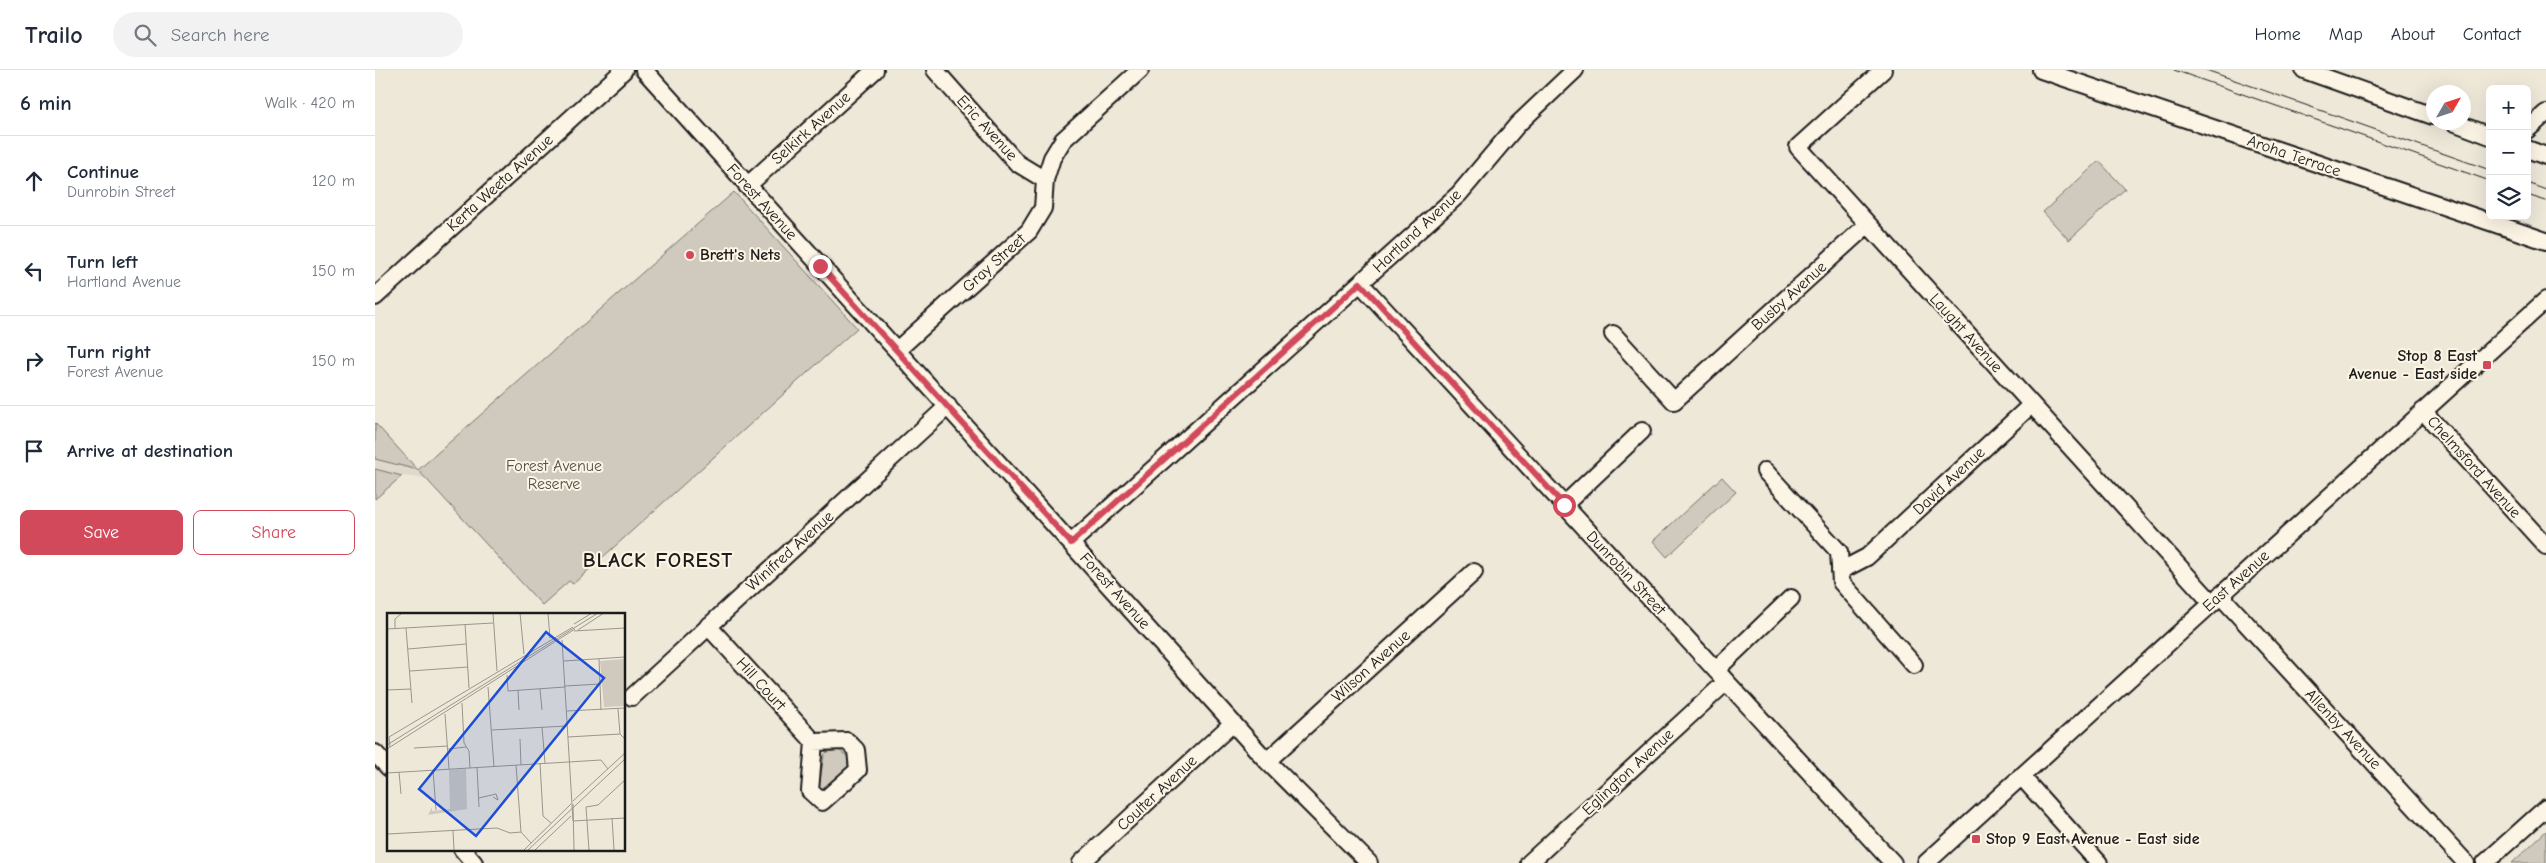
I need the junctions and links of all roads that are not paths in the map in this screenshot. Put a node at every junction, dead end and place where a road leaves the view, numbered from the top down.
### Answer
1 (624, 70) edge
2 (644, 70) edge
3 (875, 70) edge
4 (935, 70) edge
5 (1140, 70) edge
6 (1575, 70) edge
7 (1883, 70) edge
8 (2041, 70) edge
9 (2304, 70) edge
10 (2546, 112) edge
11 (2426, 114) edge
12 (2531, 126) edge
13 (2471, 129) edge
14 (2486, 134) edge
15 (2531, 150) edge
16 (2546, 156) edge
17 (1045, 180) junction
18 (747, 186) junction
19 (1869, 224) junction
20 (2546, 242) edge
21 (1360, 283) junction
22 (375, 297) edge
23 (2546, 300) edge
24 (1613, 334) dead end
25 (897, 350) junction
26 (2031, 405) junction
27 (948, 406) junction
28 (2423, 411) junction
29 (1642, 431) dead end
30 (1765, 472) dead end
31 (1564, 505) junction
32 (1071, 543) junction
33 (2546, 546) edge
34 (1840, 571) junction
35 (1474, 572) dead end
36 (1791, 598) dead end
37 (2216, 599) junction
38 (708, 626) junction
39 (1914, 665) dead end
40 (1721, 676) junction
41 (632, 697) dead end
42 (1233, 723) junction
43 (814, 742) dead end
44 (375, 753) edge
45 (1267, 761) junction
46 (387, 766) edge
47 (2021, 776) junction
48 (2546, 808) edge
49 (463, 850) edge
50 (475, 863) edge
51 (1081, 863) edge
52 (1369, 863) edge
53 (1529, 863) edge
54 (1893, 863) edge
55 (1926, 863) edge
56 (2099, 863) edge
57 (2466, 863) edge
58 (2485, 863) edge

1 - 22 street, Kerta Weeta Avenue
2 - 18 street, Forest Avenue
3 - 18 street, Selkirk Avenue
4 - 17 street, Eric Avenue
5 - 17 street, Gray Street
6 - 21 street, Hartland Avenue
7 - 19 street, Laught Avenue
8 - 20 street, Aroha Terrace
9 - 11 street
10 - 12 street
13 - 14 street
15 - 16 street
17 - 25 street, Gray Street
18 - 25 street, Forest Avenue
19 - 24 street, Busby Avenue
19 - 26 street, Laught Avenue
21 - 31 street, Dunrobin Street
21 - 32 street, Hartland Avenue
23 - 28 street, East Avenue
25 - 27 street, Forest Avenue
26 - 34 street, David Avenue
26 - 37 street, Laught Avenue
27 - 32 street, Forest Avenue
27 - 38 street, Winifred Avenue
28 - 33 street, Chelmsford Avenue
28 - 37 street, East Avenue
29 - 31 street
30 - 34 street
31 - 40 street, Dunrobin Street
32 - 42 street, Forest Avenue
34 - 39 street
35 - 45 street, Wilson Avenue
36 - 40 street, Eglington Avenue
37 - 47 street, East Avenue
37 - 57 street, Allenby Avenue
38 - 41 street, Winifred Avenue
38 - 43 street, Hill Court
40 - 53 street, Eglington Avenue
40 - 54 street, Dunrobin Street
42 - 45 street, Forest Avenue
42 - 51 street, Coulter Avenue
44 - 46 street
45 - 52 street, Forest Avenue
47 - 55 street, East Avenue
47 - 56 street
48 - 58 street
49 - 50 street

